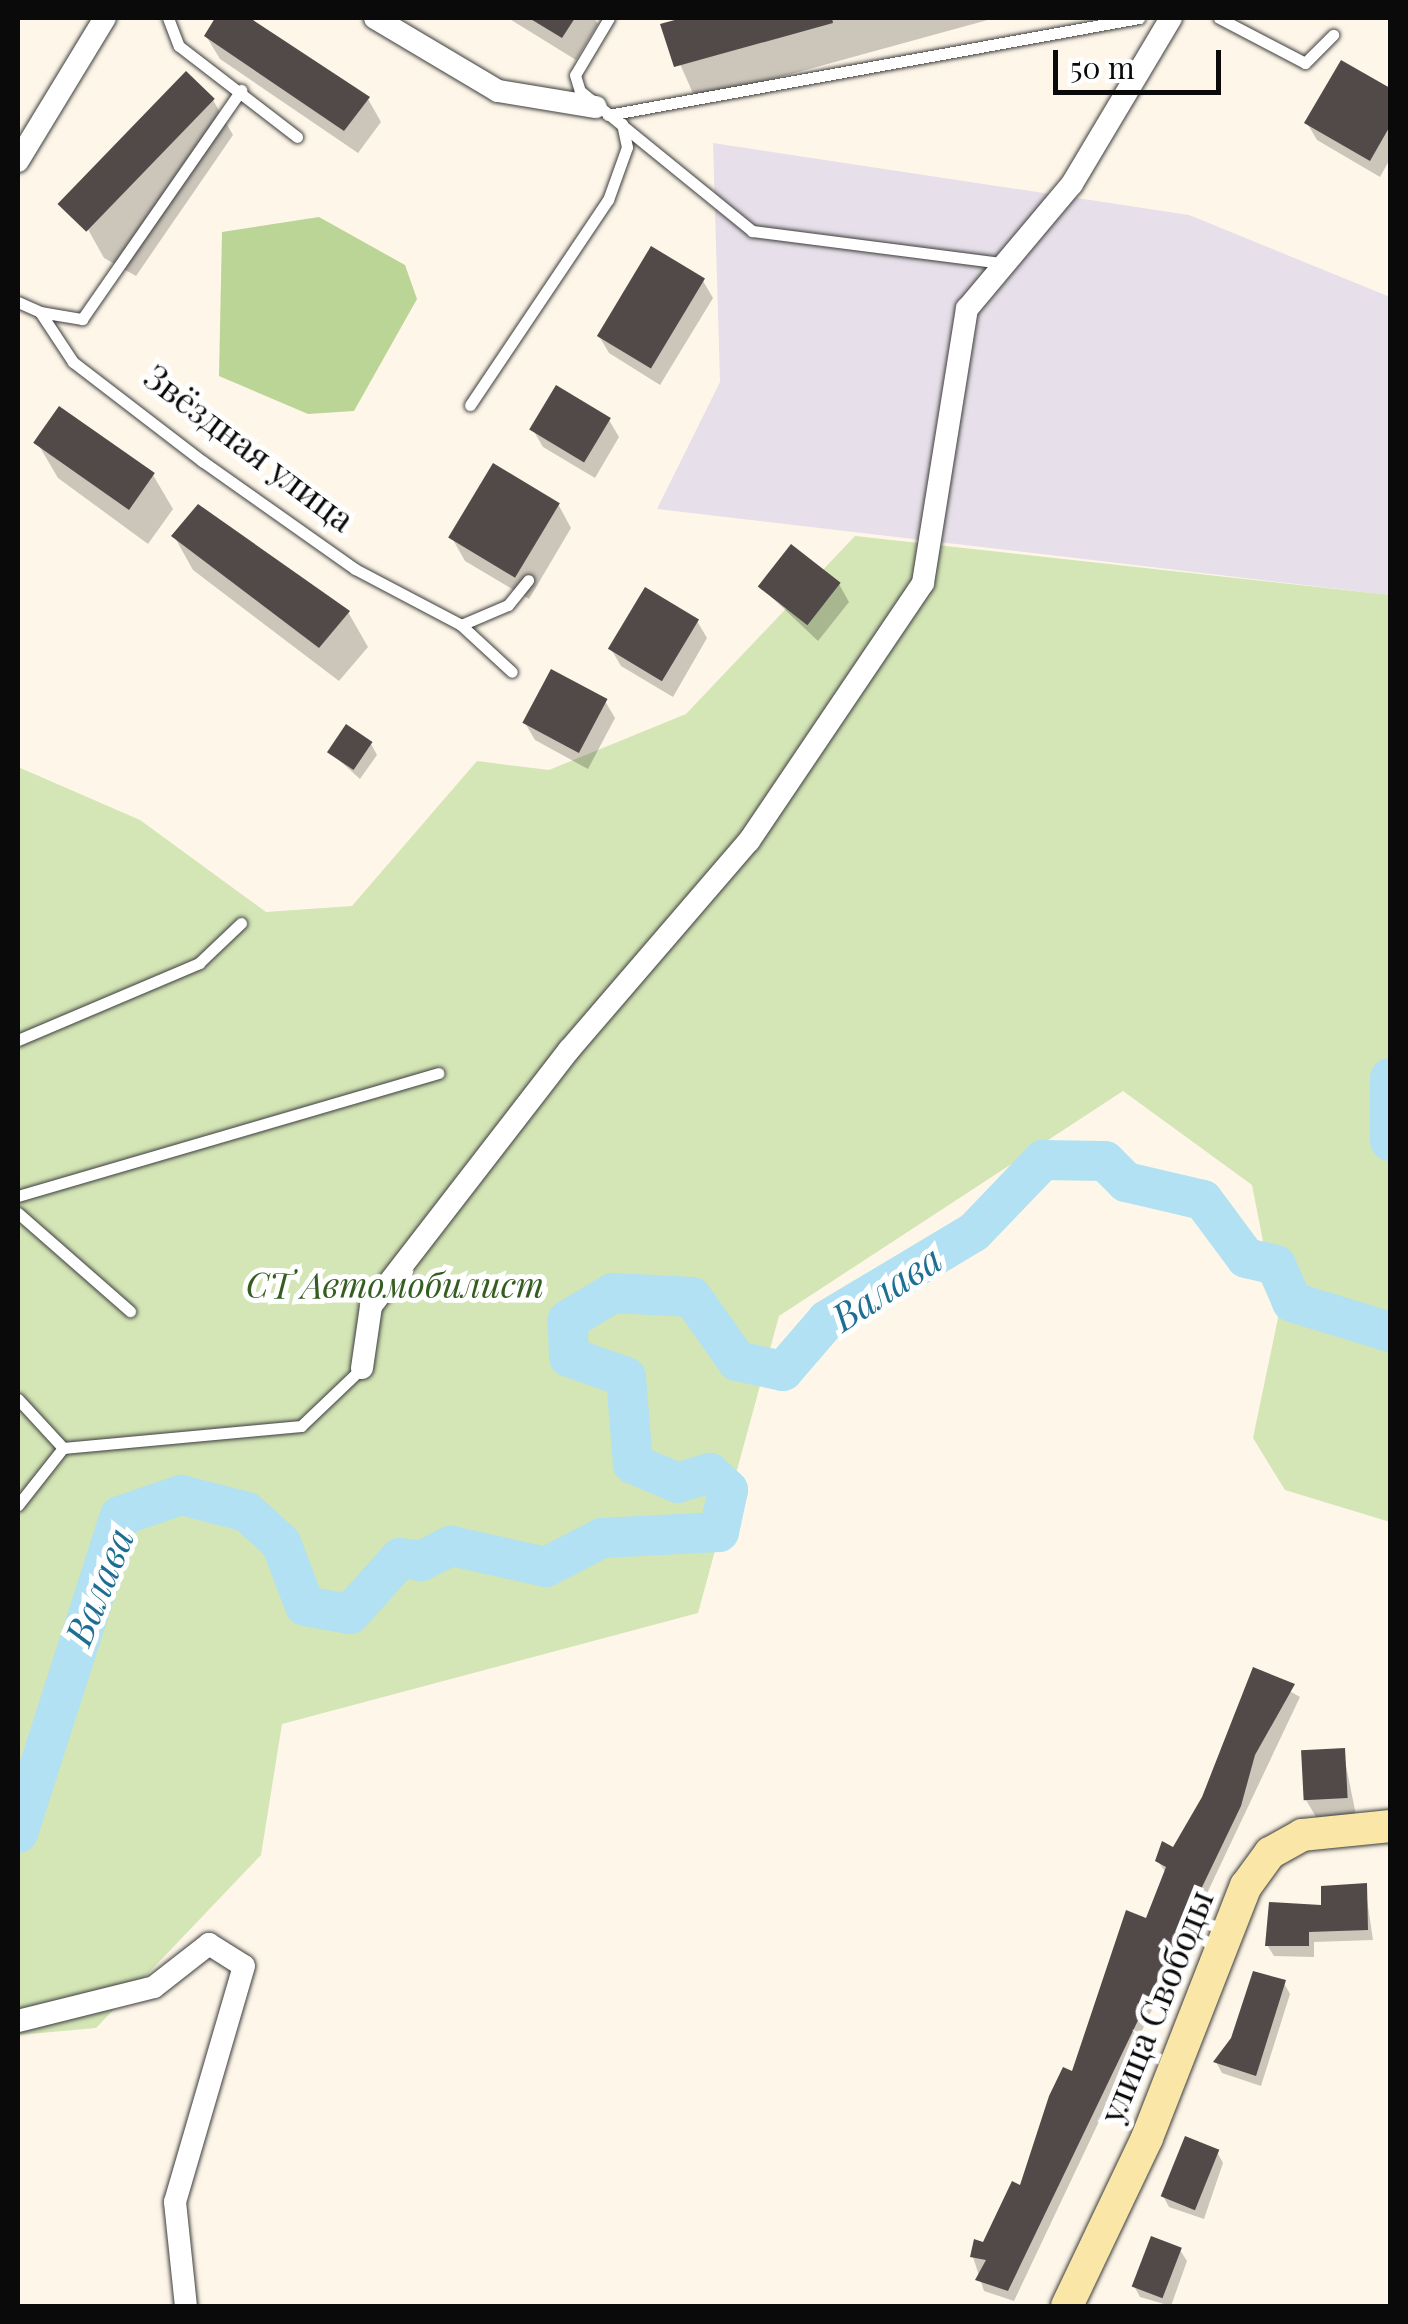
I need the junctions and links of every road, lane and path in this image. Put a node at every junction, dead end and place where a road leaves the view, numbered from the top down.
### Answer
1 (106, 18) edge
2 (168, 18) edge
3 (375, 18) edge
4 (609, 18) edge
5 (1139, 18) edge
6 (1171, 18) edge
7 (1219, 18) edge
8 (1333, 36) dead end
9 (241, 90) junction
10 (602, 111) junction
11 (622, 124) junction
12 (297, 138) dead end
13 (18, 161) edge
14 (1002, 263) junction
15 (18, 302) edge
16 (40, 312) junction
17 (470, 405) dead end
18 (528, 580) dead end
19 (461, 625) junction
20 (512, 672) dead end
21 (241, 923) dead end
22 (18, 1040) edge
23 (438, 1073) dead end
24 (18, 1196) edge
25 (18, 1213) edge
26 (130, 1310) dead end
27 (362, 1368) joint
28 (18, 1399) edge
29 (63, 1448) junction
30 (18, 1505) edge
31 (1390, 1826) edge
32 (18, 2021) edge
33 (186, 2306) edge
34 (1066, 2306) edge

1 - 13 street
2 - 9 lane
3 - 10 street
4 - 10 lane
5 - 10 lane
6 - 14 street
7 - 8 lane
9 - 12 lane
9 - 16 lane
10 - 11 lane
11 - 14 lane
11 - 17 lane
14 - 27 street
15 - 16 lane
16 - 19 lane, Звёздная улица
18 - 19 lane
19 - 20 lane, Звёздная улица
21 - 22 lane
23 - 24 lane
25 - 26 lane
27 - 29 lane
28 - 29 lane
29 - 30 lane
31 - 34 main road, улица Свободы
32 - 33 street

